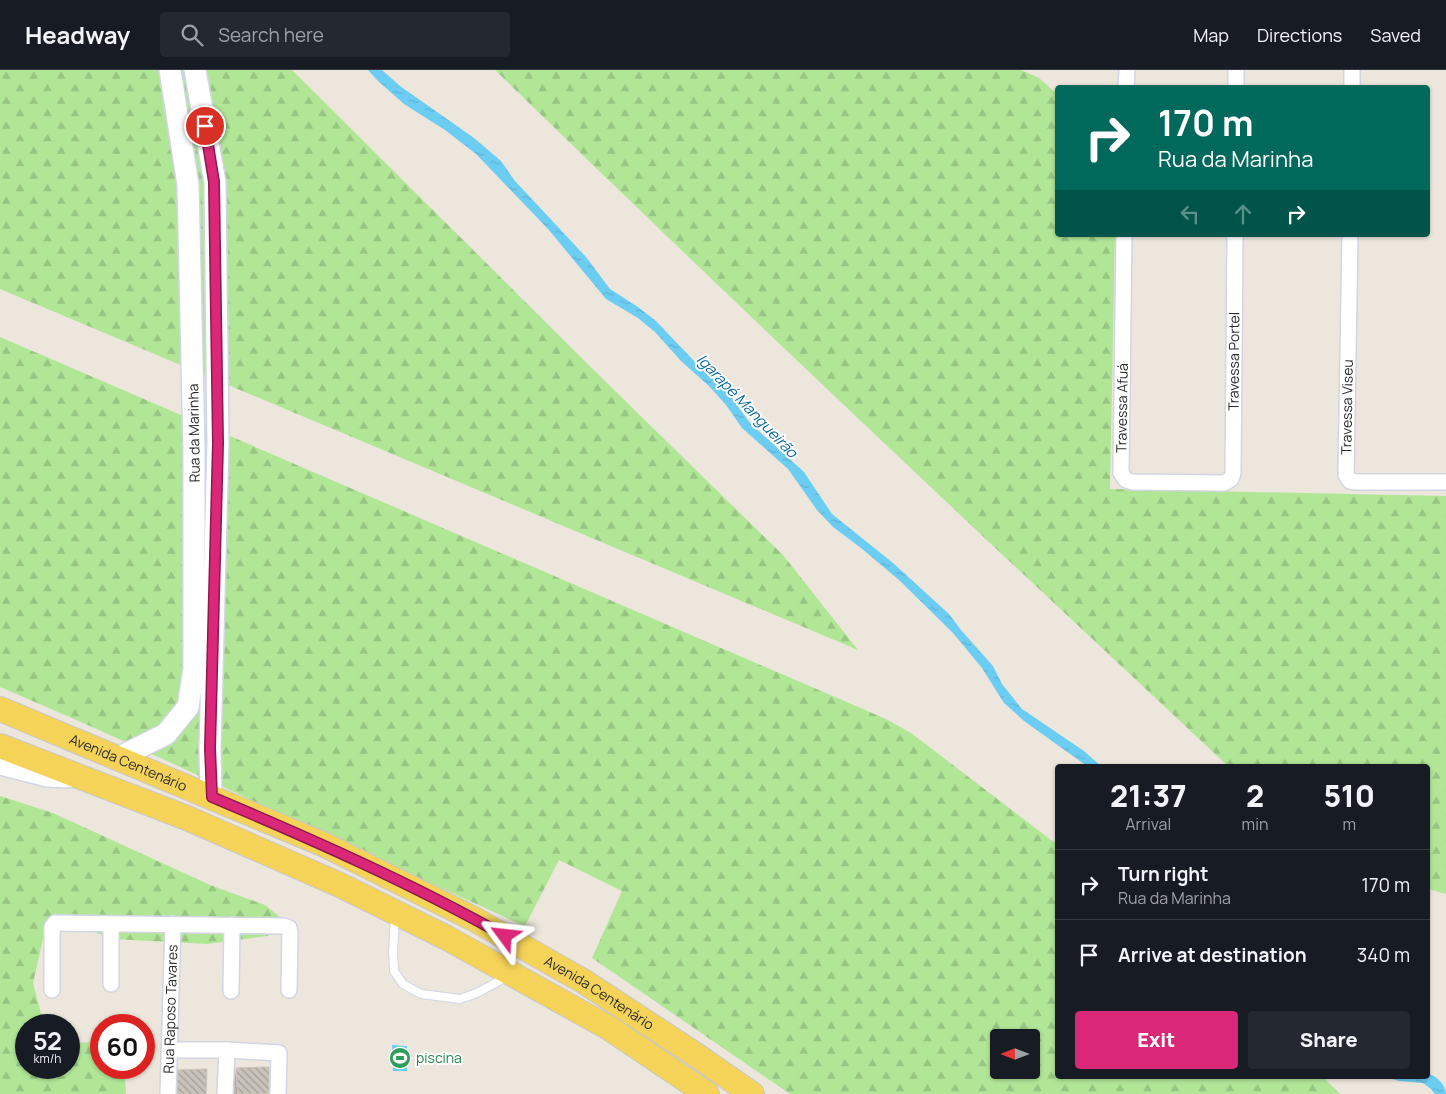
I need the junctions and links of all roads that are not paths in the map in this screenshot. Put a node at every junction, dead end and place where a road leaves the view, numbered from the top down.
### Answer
1 (170, 70) edge
2 (195, 70) edge
3 (1126, 70) edge
4 (1236, 70) edge
5 (1352, 70) edge
6 (1126, 85) edge
7 (1236, 85) edge
8 (1352, 85) edge
9 (1124, 237) edge
10 (1235, 237) edge
11 (1350, 237) edge
12 (1446, 482) edge
13 (1224, 483) joint
14 (0, 709) edge
15 (0, 746) edge
16 (116, 759) junction
17 (0, 764) edge
18 (83, 777) junction
19 (212, 797) junction
20 (395, 912) junction
21 (111, 924) junction
22 (173, 924) junction
23 (232, 925) junction
24 (511, 974) junction
25 (111, 984) dead end
26 (52, 990) dead end
27 (289, 990) dead end
28 (231, 991) dead end
29 (169, 1050) junction
30 (227, 1050) junction
31 (168, 1094) edge
32 (226, 1094) edge
33 (278, 1094) edge
34 (707, 1094) edge
35 (752, 1094) edge

1 - 16 main road, Rua da Marinha
2 - 19 main road, Rua da Marinha
3 - 6 street
4 - 7 street
5 - 8 street
9 - 13 street, Travessa Afuá
10 - 13 street, Travessa Portel
11 - 12 street, Travessa Viseu
14 - 16 main road, Avenida Centenário
15 - 18 main road, Avenida Centenário
16 - 19 main road, Avenida Centenário
17 - 18 main road
18 - 20 main road, Avenida Centenário
19 - 35 main road, Avenida Centenário
20 - 24 main road, Avenida Centenário
20 - 24 lane
21 - 22 street
21 - 25 street
21 - 26 street
22 - 23 street
22 - 29 street, Rua Raposo Tavares
23 - 27 street
23 - 28 street
24 - 34 main road, Avenida Centenário
29 - 30 street
29 - 31 street, Rua Raposo Tavares
30 - 32 street
30 - 33 street

